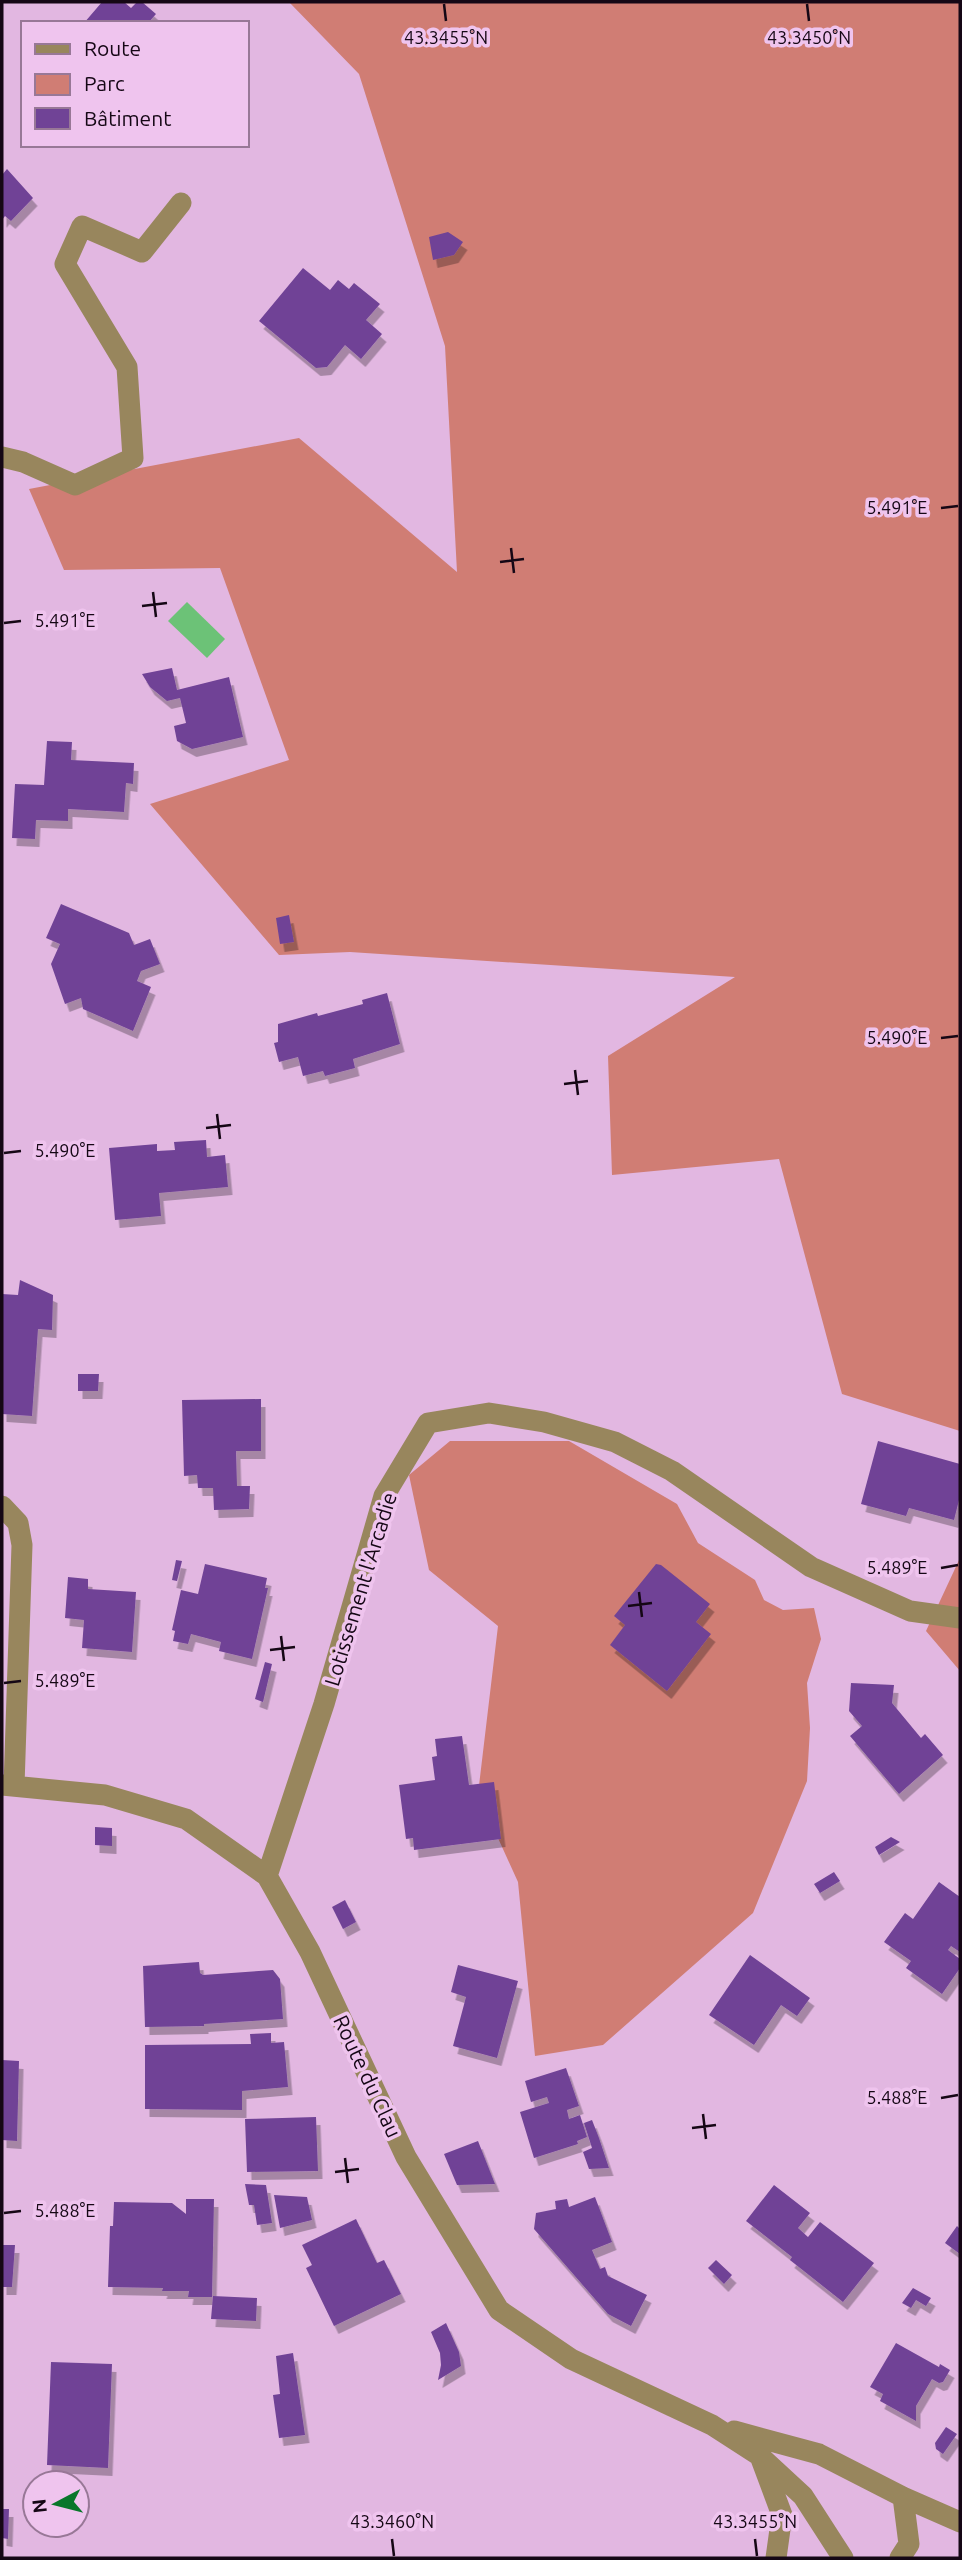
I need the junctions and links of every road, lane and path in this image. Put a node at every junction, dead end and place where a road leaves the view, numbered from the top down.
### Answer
1 (181, 203) dead end
2 (2, 457) edge
3 (2, 1506) edge
4 (960, 1618) edge
5 (8, 1786) edge
6 (267, 1876) junction
7 (712, 2425) junction
8 (760, 2456) junction
9 (903, 2497) junction
10 (960, 2522) edge
11 (776, 2558) edge
12 (843, 2558) edge
13 (900, 2558) edge

1 - 2 street
3 - 5 street
4 - 6 street, Lotissement l'Arcadie
5 - 6 street, Route du Clau
6 - 7 street, Route du Clau
7 - 8 street, Route du Clau
7 - 9 street, Route du Clau
8 - 11 street
8 - 12 street, Route du Clau
9 - 10 street, Route du Clau
9 - 13 street

